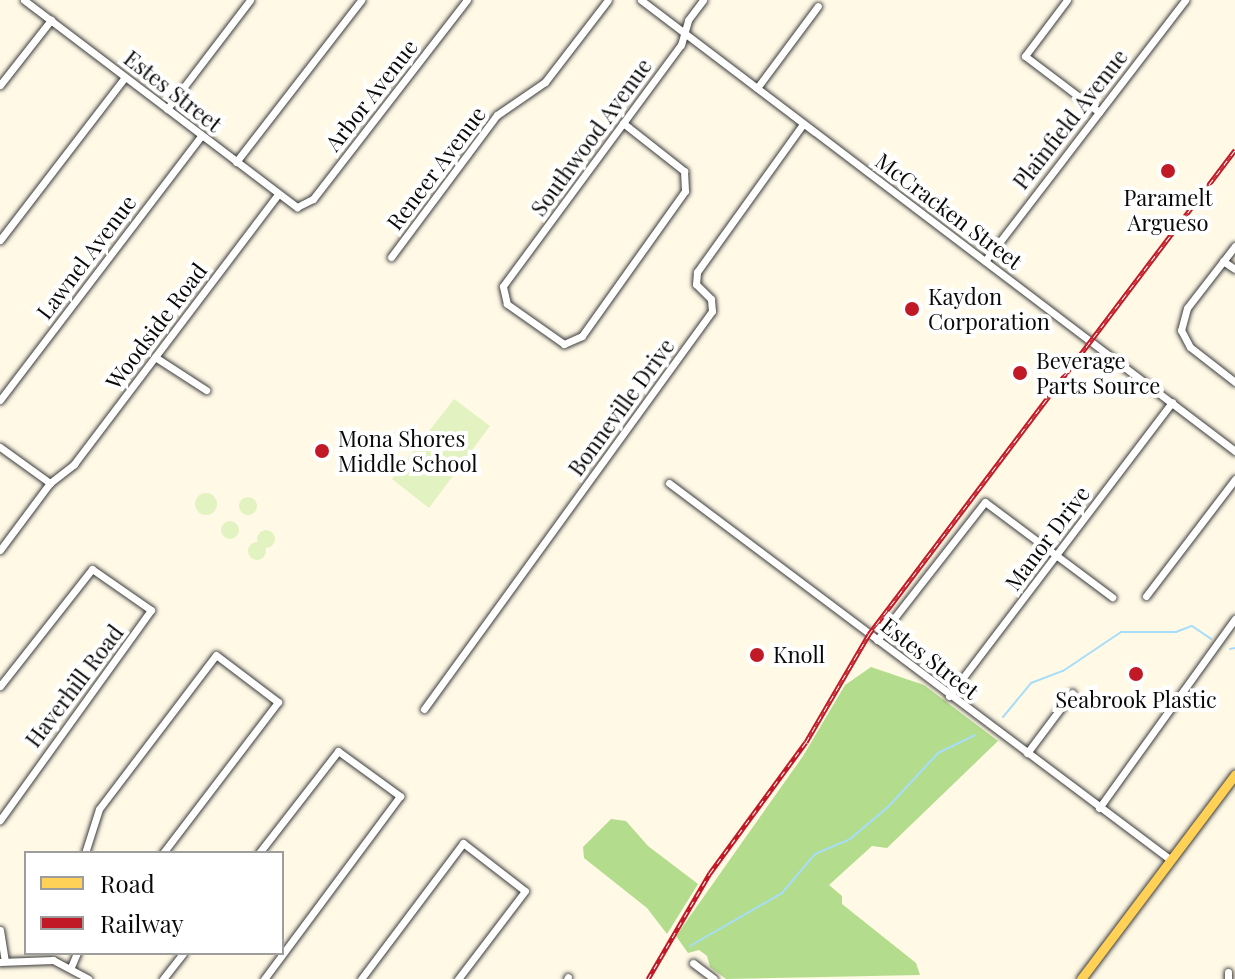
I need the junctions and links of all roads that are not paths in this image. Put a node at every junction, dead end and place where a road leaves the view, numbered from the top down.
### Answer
1 (24, 0) edge
2 (250, 0) edge
3 (361, 0) edge
4 (467, 0) edge
5 (608, 0) edge
6 (641, 0) edge
7 (703, 0) edge
8 (1067, 0) edge
9 (1185, 0) edge
10 (818, 6) dead end
11 (51, 20) junction
12 (685, 33) junction
13 (125, 77) junction
14 (0, 85) edge
15 (757, 88) junction
16 (167, 109) junction
17 (1099, 112) junction
18 (623, 123) junction
19 (803, 124) junction
20 (201, 136) junction
21 (236, 162) junction
22 (278, 194) junction
23 (301, 207) joint
24 (0, 240) edge
25 (1235, 246) edge
26 (391, 257) dead end
27 (985, 261) junction
28 (1223, 261) junction
29 (1235, 269) edge
30 (155, 357) junction
31 (1235, 382) edge
32 (206, 390) dead end
33 (0, 400) edge
34 (1172, 402) junction
35 (0, 447) edge
36 (1235, 451) edge
37 (1235, 479) edge
38 (50, 483) junction
39 (669, 483) dead end
40 (0, 550) edge
41 (1056, 557) junction
42 (1146, 596) dead end
43 (1112, 597) dead end
44 (1235, 619) edge
45 (877, 640) junction
46 (0, 686) edge
47 (1072, 693) dead end
48 (949, 696) junction
49 (424, 709) dead end
50 (1027, 753) junction
51 (1235, 775) edge
52 (1099, 808) junction
53 (0, 820) edge
54 (86, 851) edge
55 (165, 851) edge
56 (260, 851) edge
57 (1171, 860) junction
58 (0, 930) edge
59 (284, 953) edge
60 (76, 955) edge
61 (181, 955) edge
62 (282, 955) edge
63 (2, 962) edge
64 (693, 963) dead end
65 (71, 967) junction
66 (88, 979) edge
67 (163, 979) edge
68 (264, 979) edge
69 (361, 979) edge
70 (458, 979) edge
71 (714, 979) edge
72 (1081, 979) edge

1 - 11 street, Estes Street
2 - 16 street
3 - 21 street
4 - 23 street, Arbor Avenue
5 - 26 street, Reneer Avenue
6 - 12 street, McCracken Street
7 - 12 street, Southwood Avenue
8 - 17 street
9 - 17 street, Plainfield Avenue
10 - 15 street
11 - 13 street, Estes Street
11 - 14 street
12 - 15 street, McCracken Street
12 - 18 street, Southwood Avenue
13 - 16 street, Estes Street
13 - 24 street
15 - 19 street, McCracken Street
16 - 20 street, Estes Street
17 - 27 street, Plainfield Avenue
18 - 18 street, Southwood Avenue
19 - 27 street, McCracken Street
19 - 49 street, Bonneville Drive
20 - 21 street, Estes Street
20 - 33 street, Lawnel Avenue
21 - 22 street, Estes Street
22 - 23 street, Estes Street
22 - 30 street, Woodside Road
25 - 28 street
27 - 34 street, McCracken Street
28 - 29 street
28 - 31 street
30 - 32 street
30 - 38 street, Woodside Road
34 - 36 street, McCracken Street
34 - 41 street, Manor Drive
35 - 38 street
37 - 42 street
38 - 40 street
39 - 45 street, Estes Street
41 - 43 street
41 - 45 street
41 - 48 street, Manor Drive
44 - 52 street
45 - 48 street, Estes Street
46 - 53 street, Haverhill Road
47 - 50 street
48 - 50 street, Estes Street
50 - 52 street, Estes Street
51 - 57 main road
52 - 57 street, Estes Street
54 - 55 street
56 - 59 street
57 - 72 main road
58 - 63 street
60 - 65 street
61 - 67 street
62 - 68 street
63 - 65 street
64 - 71 street
65 - 66 street
69 - 70 street

